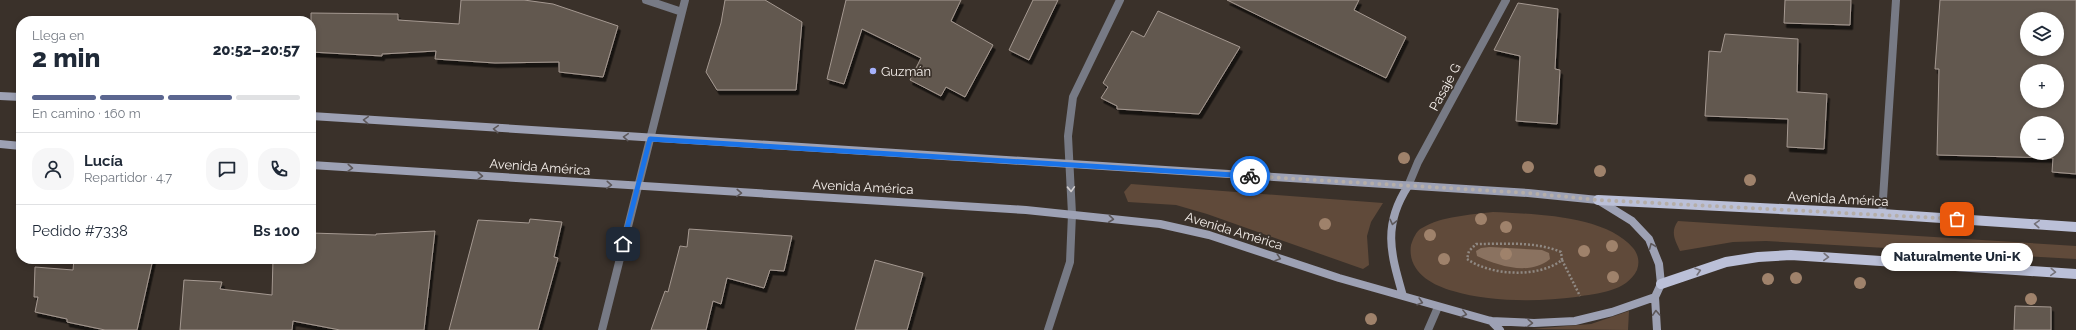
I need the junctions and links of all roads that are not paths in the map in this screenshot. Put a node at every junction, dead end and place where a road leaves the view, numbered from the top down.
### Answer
1 (646, 0) edge
2 (685, 0) edge
3 (1120, 0) edge
4 (1506, 0) edge
5 (1896, 0) edge
6 (682, 12) junction
7 (0, 96) edge
8 (16, 97) edge
9 (316, 116) edge
10 (650, 139) junction
11 (0, 144) edge
12 (16, 146) edge
13 (1070, 164) junction
14 (316, 165) edge
15 (1408, 186) junction
16 (638, 187) junction
17 (1598, 200) junction
18 (1072, 214) junction
19 (1882, 214) junction
20 (2076, 227) edge
21 (2076, 274) edge
22 (1661, 284) junction
23 (1402, 296) junction
24 (1655, 297) junction
25 (1438, 307) junction
26 (1491, 320) junction
27 (602, 330) edge
28 (1048, 330) edge
29 (1428, 330) edge
30 (1500, 330) edge
31 (1657, 330) edge

1 - 6 street
2 - 6 street
3 - 13 street
4 - 15 street, Pasaje G
5 - 19 street
6 - 10 street
7 - 8 main road
10 -> 9 main road
10 - 13 main road
10 - 16 street
11 - 12 main road
13 - 15 main road
13 -> 18 street
14 -> 16 main road, Avenida América
15 - 17 main road
15 -> 23 main road
16 -> 18 main road, Avenida América
16 - 27 street
17 - 19 main road, Avenida América
22 -> 17 main road
18 -> 23 main road, Avenida América
18 - 28 street
20 -> 19 main road, Avenida América
22 -> 21 main road
22 - 24 main road
23 -> 25 main road, Avenida América
26 -> 24 main road, Avenida América
31 -> 24 main road
25 -> 26 main road, Avenida América
25 - 29 street
26 - 30 main road

